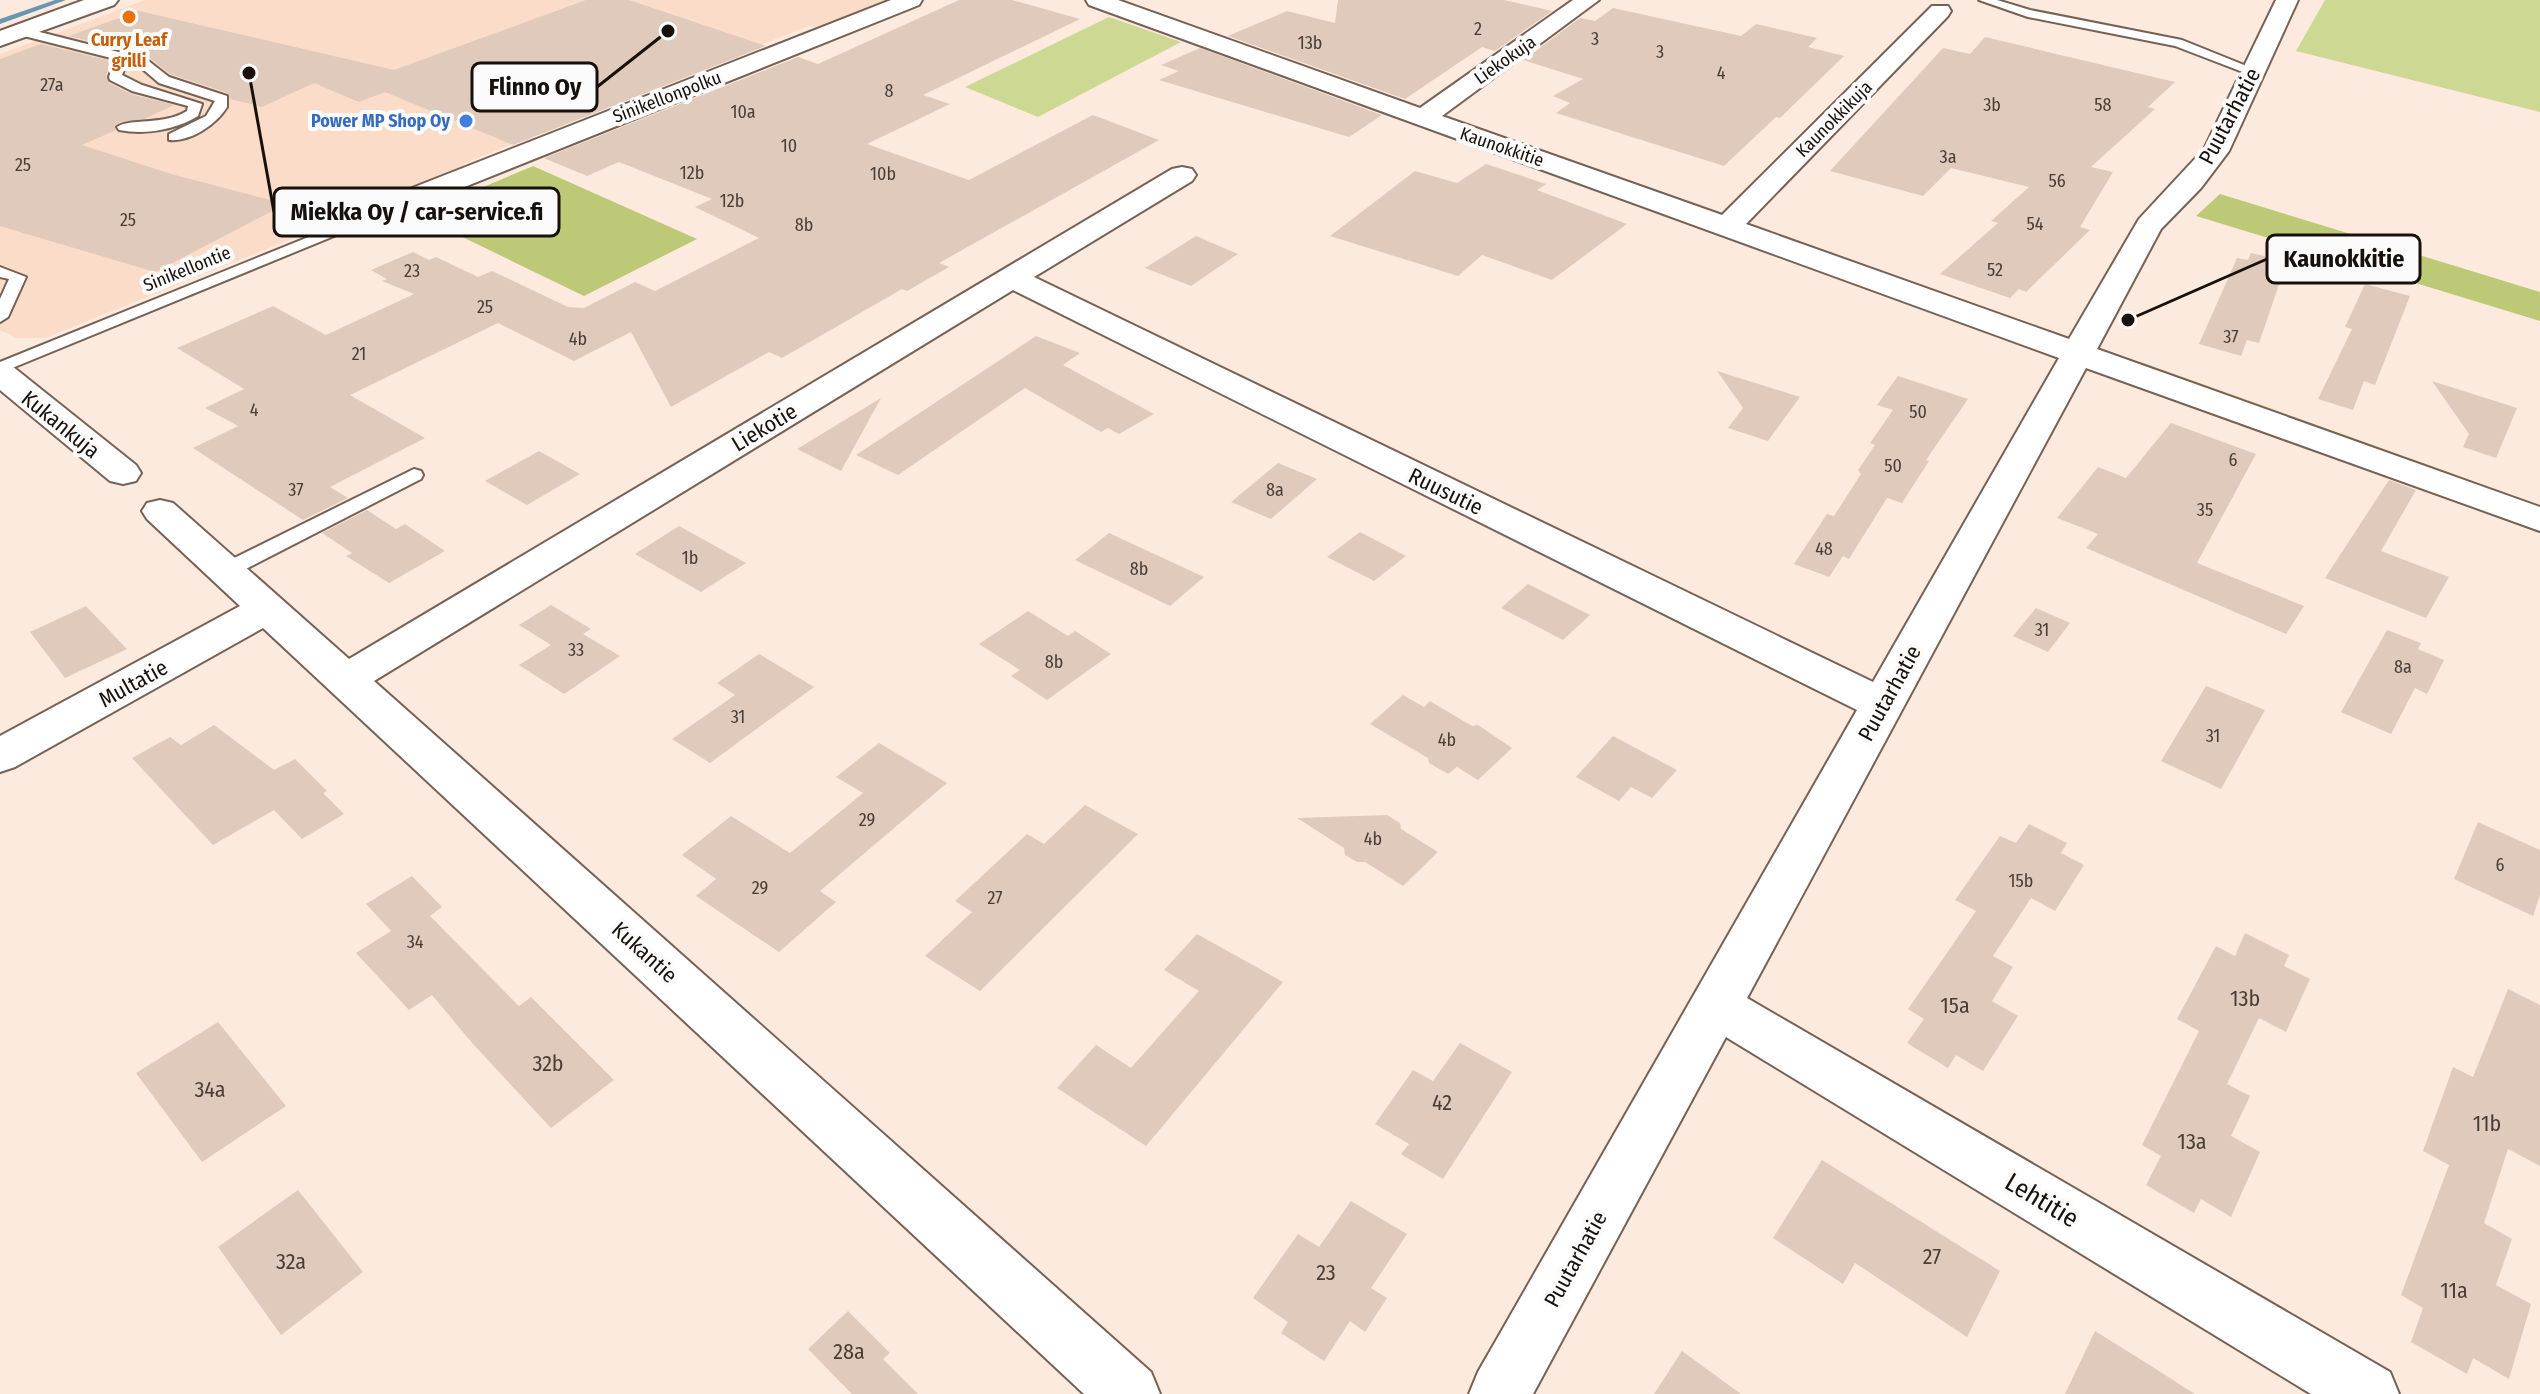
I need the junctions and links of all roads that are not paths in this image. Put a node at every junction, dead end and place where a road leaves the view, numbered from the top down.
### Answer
1 (106, 0) edge
2 (911, 0) edge
3 (1097, 0) edge
4 (1588, 0) edge
5 (1985, 0) edge
6 (2287, 0) edge
7 (1940, 11) dead end
8 (10, 35) edge
9 (122, 57) junction
10 (2253, 71) junction
11 (1422, 118) junction
12 (124, 127) dead end
13 (174, 137) dead end
14 (1182, 175) dead end
15 (422, 194) dead end
16 (390, 208) dead end
17 (1728, 226) junction
18 (0, 272) edge
19 (1011, 278) junction
20 (0, 317) edge
21 (2078, 353) junction
22 (0, 371) edge
23 (123, 473) dead end
24 (414, 475) dead end
25 (160, 511) dead end
26 (2540, 520) edge
27 (225, 571) junction
28 (266, 609) junction
29 (345, 680) junction
30 (1881, 704) junction
31 (0, 756) edge
32 (1716, 1005) junction
33 (1129, 1394) edge
34 (1500, 1394) edge
35 (2368, 1394) edge

1 - 8 main road
2 - 15 street, Sinikellonpolku
3 - 11 street, Kaunokkitie
4 - 11 street, Liekokuja
5 - 10 lane
6 - 10 street, Puutarhatie
7 - 17 street, Kaunokkikuja
8 - 9 lane
9 - 12 lane
9 - 13 lane
10 - 21 street, Puutarhatie
11 - 17 street, Kaunokkitie
14 - 19 street, Liekotie
16 - 22 lane, Sinikellontie
17 - 21 street, Kaunokkitie
18 - 20 lane
19 - 29 street, Liekotie
19 - 30 street, Ruusutie
21 - 26 street, Kaunokkitie
21 - 30 street, Puutarhatie
22 - 23 street, Kukankuja
24 - 27 lane
25 - 27 street, Kukantie
27 - 28 street, Kukantie
28 - 29 street, Kukantie
28 - 31 street, Multatie
29 - 33 street, Kukantie
30 - 32 street, Puutarhatie
32 - 34 street, Puutarhatie
32 - 35 street, Lehtitie

